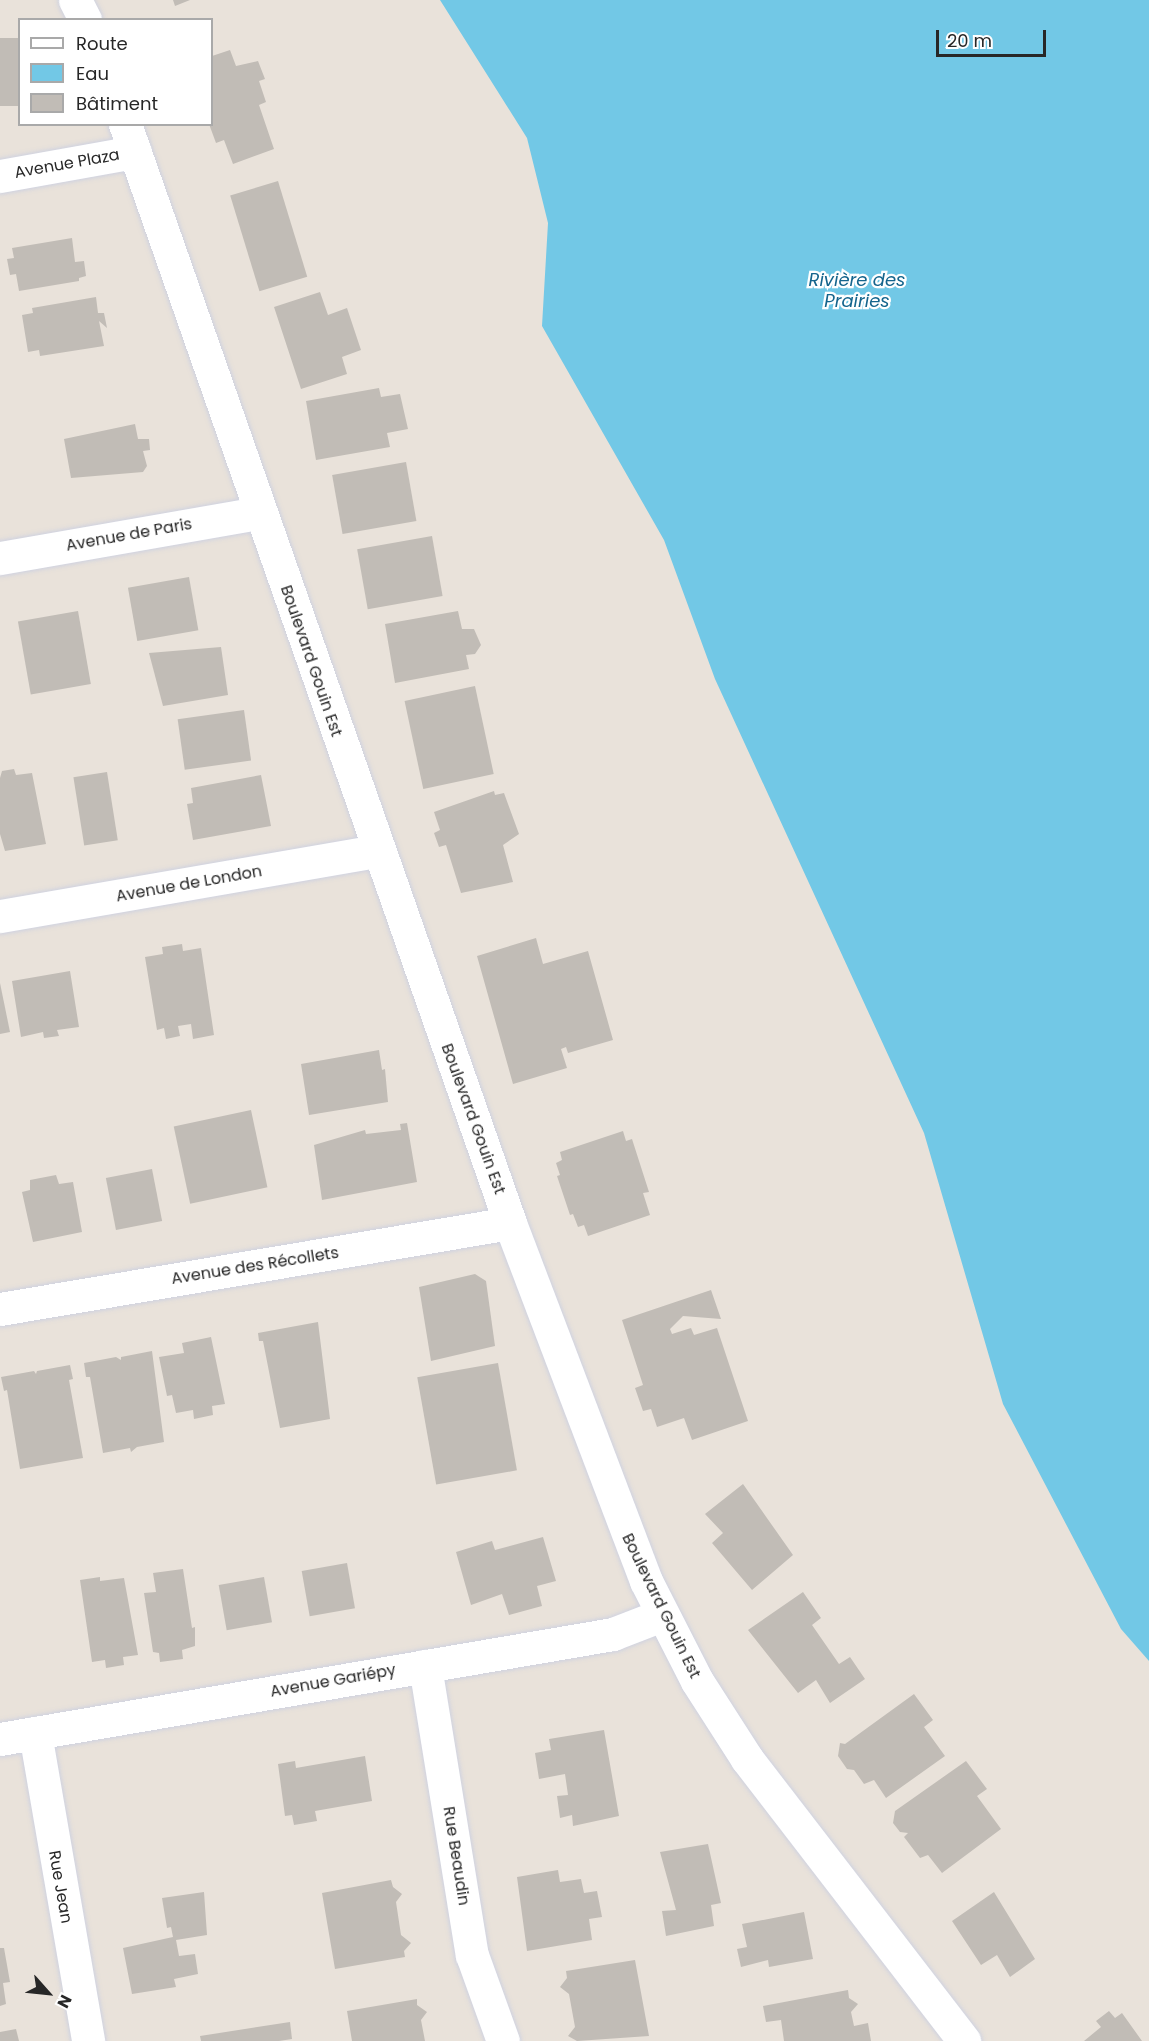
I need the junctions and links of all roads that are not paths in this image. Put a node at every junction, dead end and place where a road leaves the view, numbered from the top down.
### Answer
1 (75, 0) edge
2 (84, 18) edge
3 (130, 138) edge
4 (0, 176) edge
5 (259, 513) junction
6 (0, 558) edge
7 (377, 851) junction
8 (0, 916) edge
9 (510, 1223) junction
10 (0, 1309) edge
11 (662, 1615) junction
12 (425, 1666) junction
13 (35, 1733) junction
14 (0, 1739) edge
15 (88, 2041) edge
16 (503, 2041) edge
17 (964, 2041) edge

1 - 2 street
3 - 4 street, Avenue Plaza
3 - 5 street, Boulevard Gouin Est
5 - 6 street, Avenue de Paris
5 - 7 street, Boulevard Gouin Est
7 - 8 street, Avenue de London
7 - 9 street, Boulevard Gouin Est
9 - 10 street, Avenue des Récollets
9 - 11 street, Boulevard Gouin Est
11 - 12 street, Avenue Gariépy
11 - 17 street, Boulevard Gouin Est
12 - 13 street, Avenue Gariépy
12 - 16 street, Rue Beaudin
13 - 14 street, Avenue Gariépy
13 - 15 street, Rue Jean

